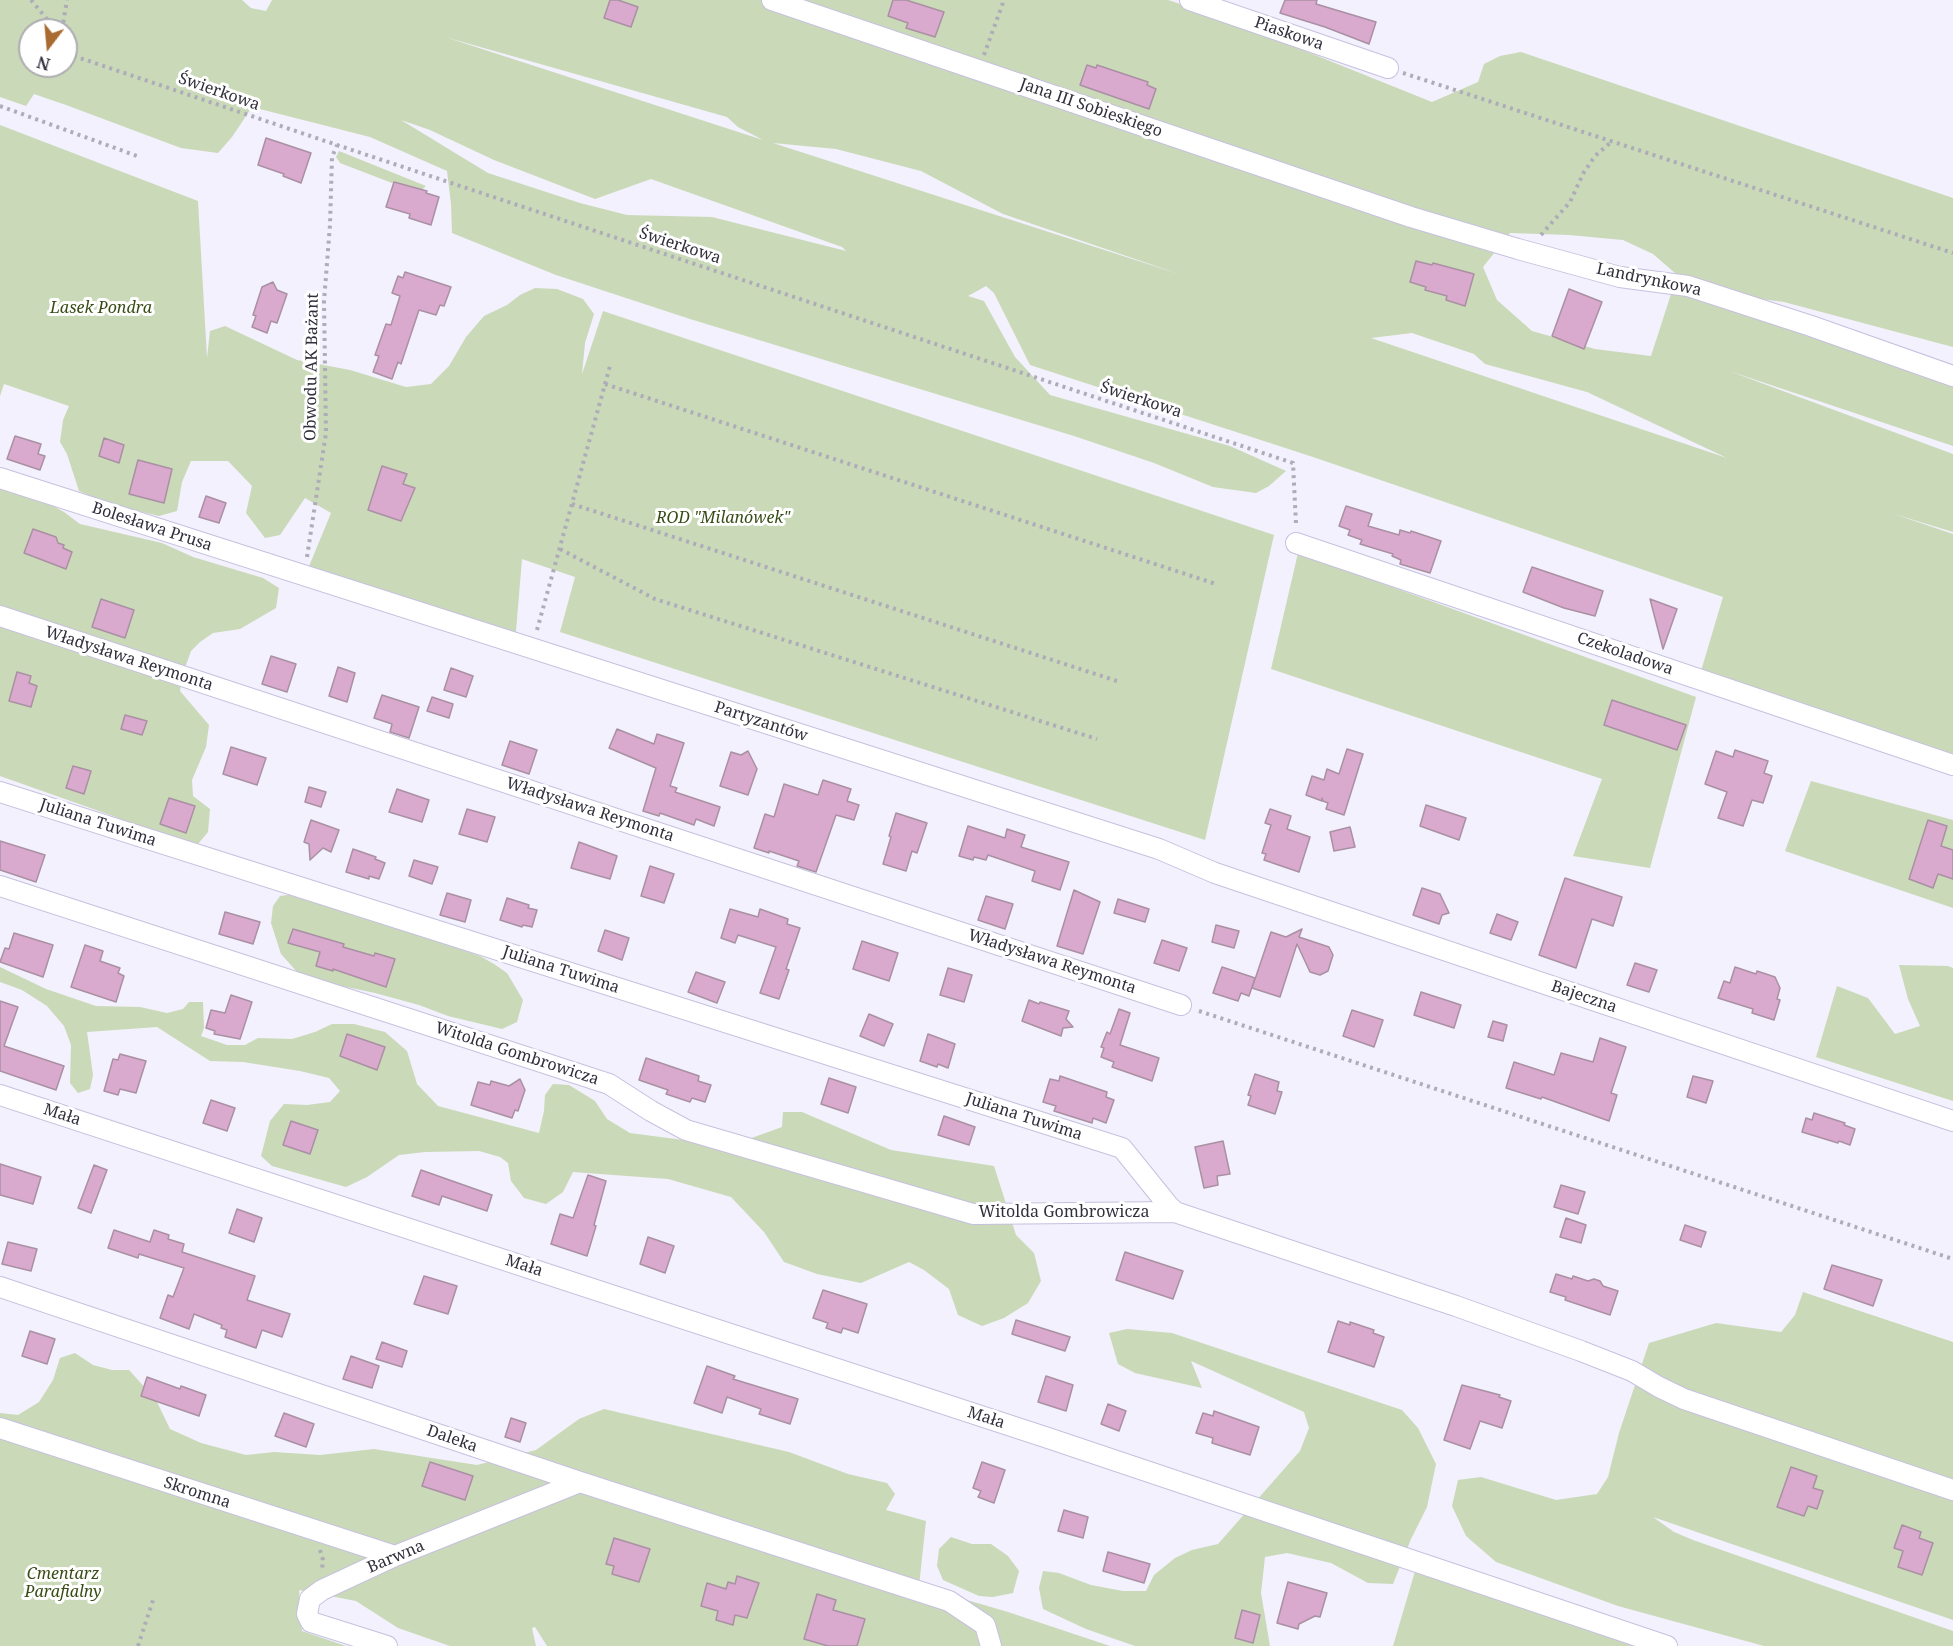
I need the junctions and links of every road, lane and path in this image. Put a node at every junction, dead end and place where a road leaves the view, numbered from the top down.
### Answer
1 (31, 0) edge
2 (67, 0) edge
3 (772, 0) edge
4 (1004, 0) edge
5 (1190, 0) edge
6 (46, 18) edge
7 (64, 18) edge
8 (78, 57) edge
9 (1388, 68) joint
10 (979, 70) junction
11 (0, 106) edge
12 (1612, 141) junction
13 (336, 145) junction
14 (137, 156) dead end
15 (1411, 217) joint
16 (1518, 249) junction
17 (1953, 253) edge
18 (610, 366) dead end
19 (1953, 376) edge
20 (605, 384) junction
21 (0, 478) edge
22 (572, 504) junction
23 (1296, 543) joint
24 (560, 549) junction
25 (305, 576) junction
26 (1216, 584) dead end
27 (0, 616) edge
28 (532, 649) junction
29 (1117, 681) dead end
30 (1097, 739) dead end
31 (1953, 765) edge
32 (0, 792) edge
33 (1215, 873) joint
34 (0, 886) edge
35 (1180, 1005) joint
36 (0, 1095) edge
37 (1953, 1121) edge
38 (1175, 1212) junction
39 (1953, 1259) edge
40 (0, 1287) edge
41 (0, 1428) edge
42 (580, 1482) junction
43 (1953, 1490) edge
44 (293, 1524) junction
45 (395, 1556) junction
46 (322, 1590) junction
47 (154, 1597) dead end
48 (138, 1646) edge
49 (387, 1646) edge
50 (991, 1646) edge
51 (1667, 1646) edge

1 - 6 path
2 - 7 path
3 - 10 street, Jana III Sobieskiego
4 - 10 path
5 - 9 street, Piaskowa
8 - 13 path, Świerkowa
9 - 12 path
10 - 15 street, Jana III Sobieskiego
11 - 14 path
12 - 16 path
12 - 17 path
13 - 23 path, Świerkowa
13 - 25 path, Obwodu AK Bażant
15 - 16 street, Landrynkowa
16 - 19 street, Landrynkowa
18 - 20 path
20 - 22 path
20 - 26 path
21 - 25 street, Bolesława Prusa
22 - 24 path
22 - 29 path
23 - 31 street, Czekoladowa
24 - 28 path
24 - 30 path
25 - 28 street, Partyzantów
27 - 35 street, Władysława Reymonta
28 - 33 street, Partyzantów
32 - 38 street, Juliana Tuwima
33 - 37 street, Bajeczna
34 - 38 street, Witolda Gombrowicza
35 - 39 path
36 - 51 street, Mała
38 - 43 street
40 - 42 street, Daleka
41 - 44 street, Skromna
42 - 45 street, Barwna
42 - 50 street, Daleka
44 - 45 street, Skromna
44 - 46 path
45 - 46 street, Barwna
46 - 49 street
47 - 48 path

